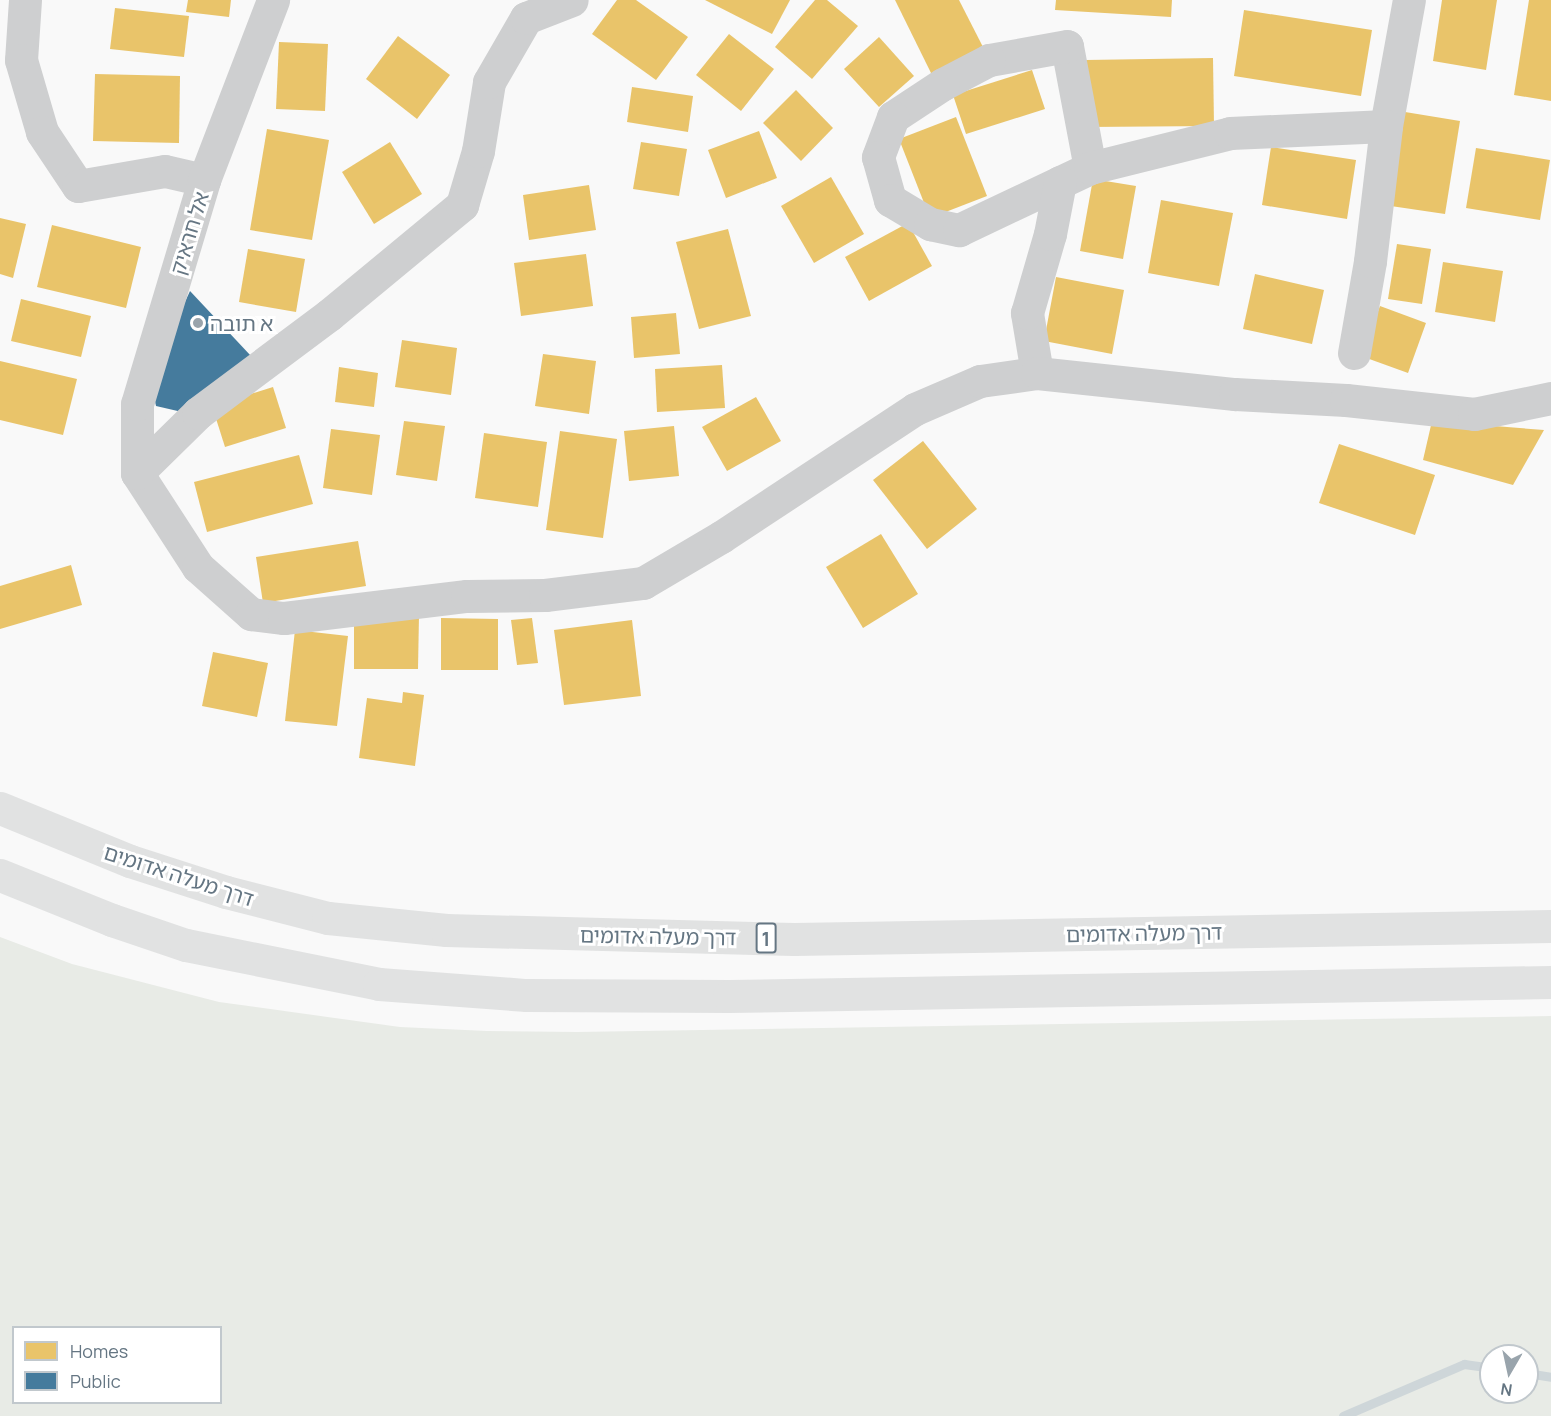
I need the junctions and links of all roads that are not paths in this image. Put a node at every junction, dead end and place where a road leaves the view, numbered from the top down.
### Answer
1 (25, 0) edge
2 (273, 0) edge
3 (572, 0) edge
4 (1409, 0) edge
5 (1386, 126) junction
6 (1090, 168) junction
7 (204, 180) junction
8 (1060, 182) junction
9 (1354, 353) dead end
10 (1037, 373) junction
11 (1551, 398) edge
12 (137, 473) junction
13 (0, 808) edge
14 (0, 874) edge
15 (1551, 926) edge
16 (1551, 982) edge

1 - 7 street
2 - 7 street, אל חראיק
3 - 12 street
4 - 5 street
5 - 6 street
5 - 9 street
6 - 8 street
6 - 8 street
7 - 12 street, אל חראיק
8 - 10 street
10 - 11 street
10 - 12 street
13 - 15 highway, דרך מעלה אדומים / 1
14 - 16 highway

